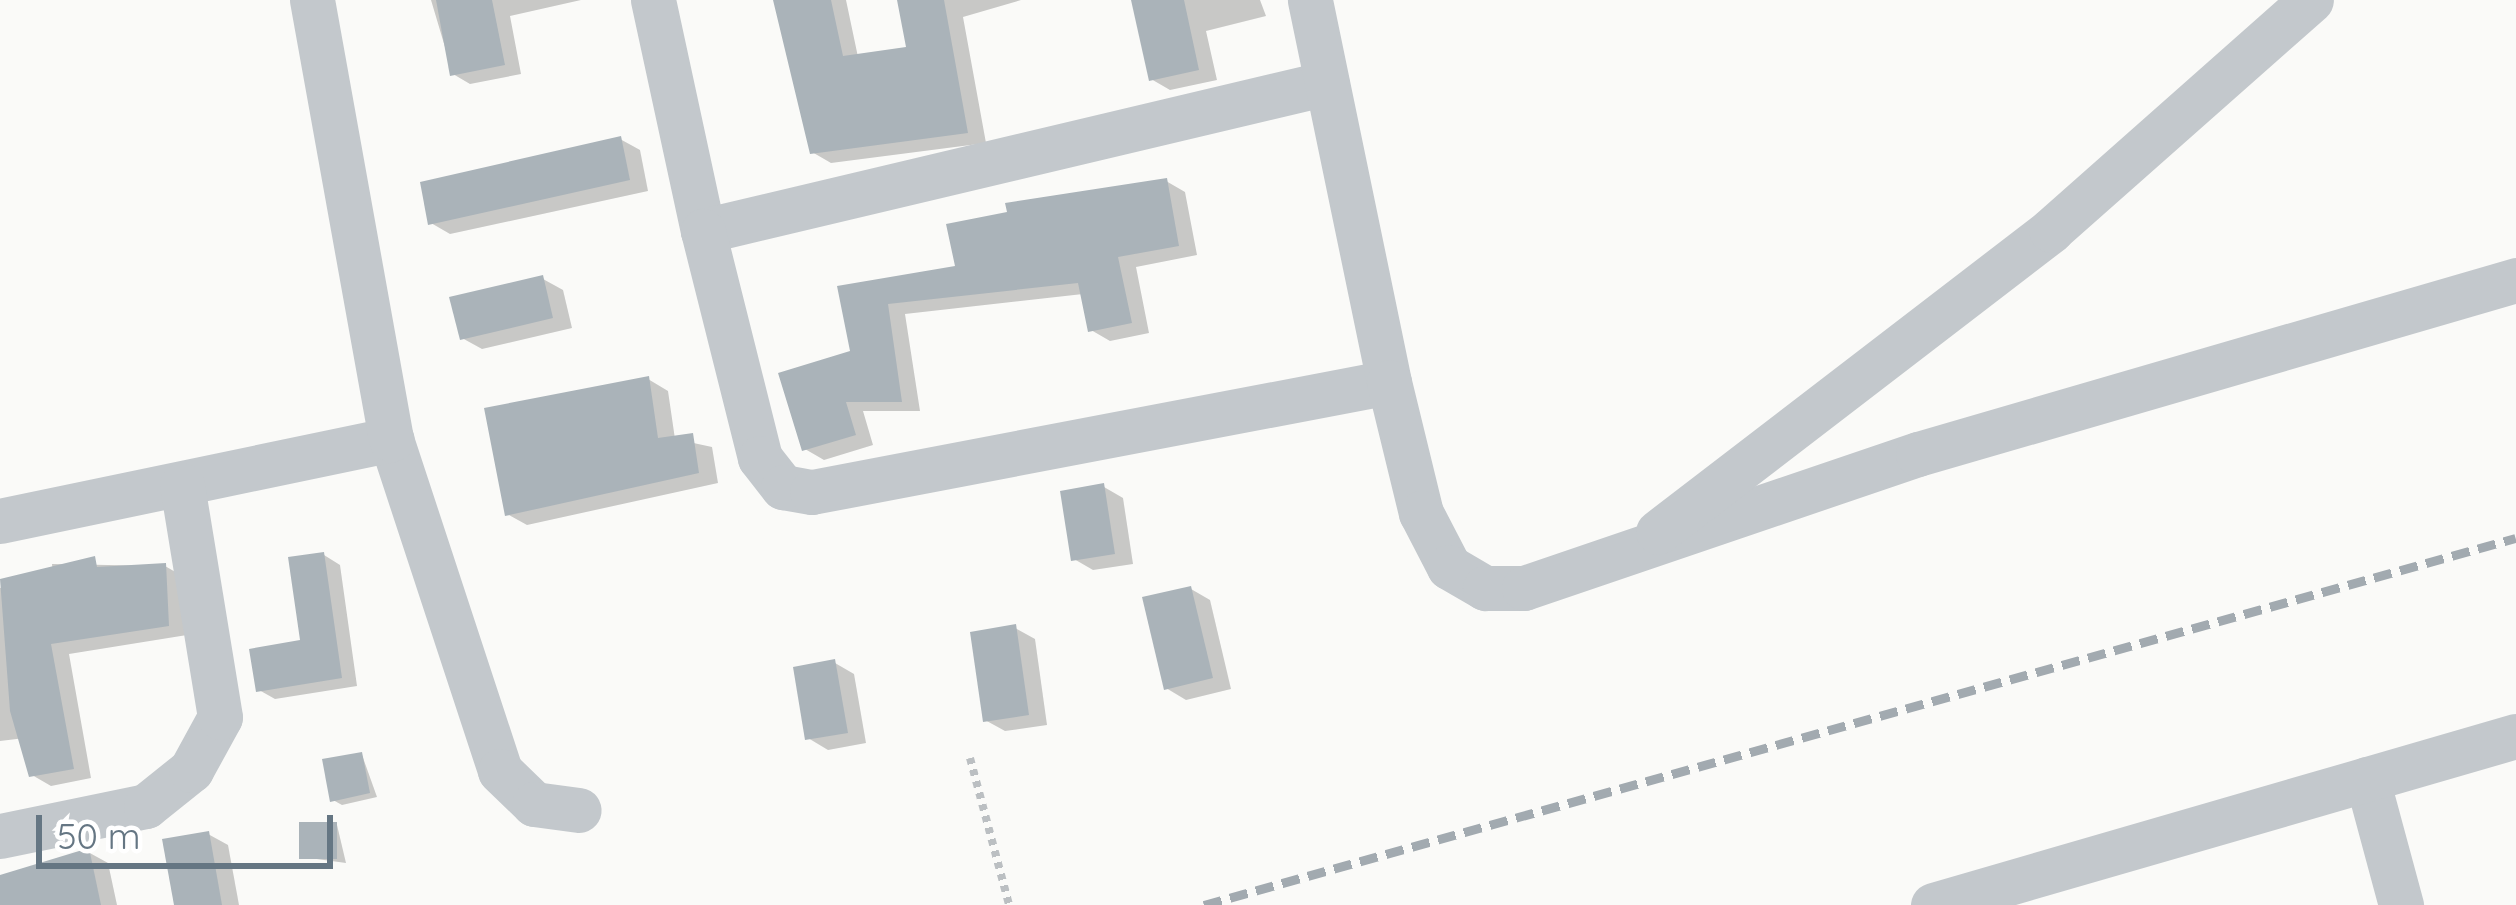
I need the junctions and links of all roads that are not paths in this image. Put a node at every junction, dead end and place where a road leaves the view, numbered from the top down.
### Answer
1 (312, 0) edge
2 (652, 0) edge
3 (1310, 0) edge
4 (2312, 0) edge
5 (1327, 83) junction
6 (703, 231) junction
7 (2516, 280) edge
8 (1389, 382) junction
9 (391, 439) junction
10 (182, 485) junction
11 (0, 521) edge
12 (1622, 559) junction
13 (2516, 736) edge
14 (2367, 778) junction
15 (579, 809) dead end
16 (0, 836) edge
17 (1933, 905) edge
18 (2401, 905) edge

1 - 9 street
2 - 6 street
3 - 5 street
4 - 12 street
5 - 6 street
5 - 8 street
6 - 8 street
7 - 12 street
8 - 12 street
9 - 10 street
9 - 15 street
10 - 11 street
10 - 16 street
13 - 14 street
14 - 17 street
14 - 18 street

